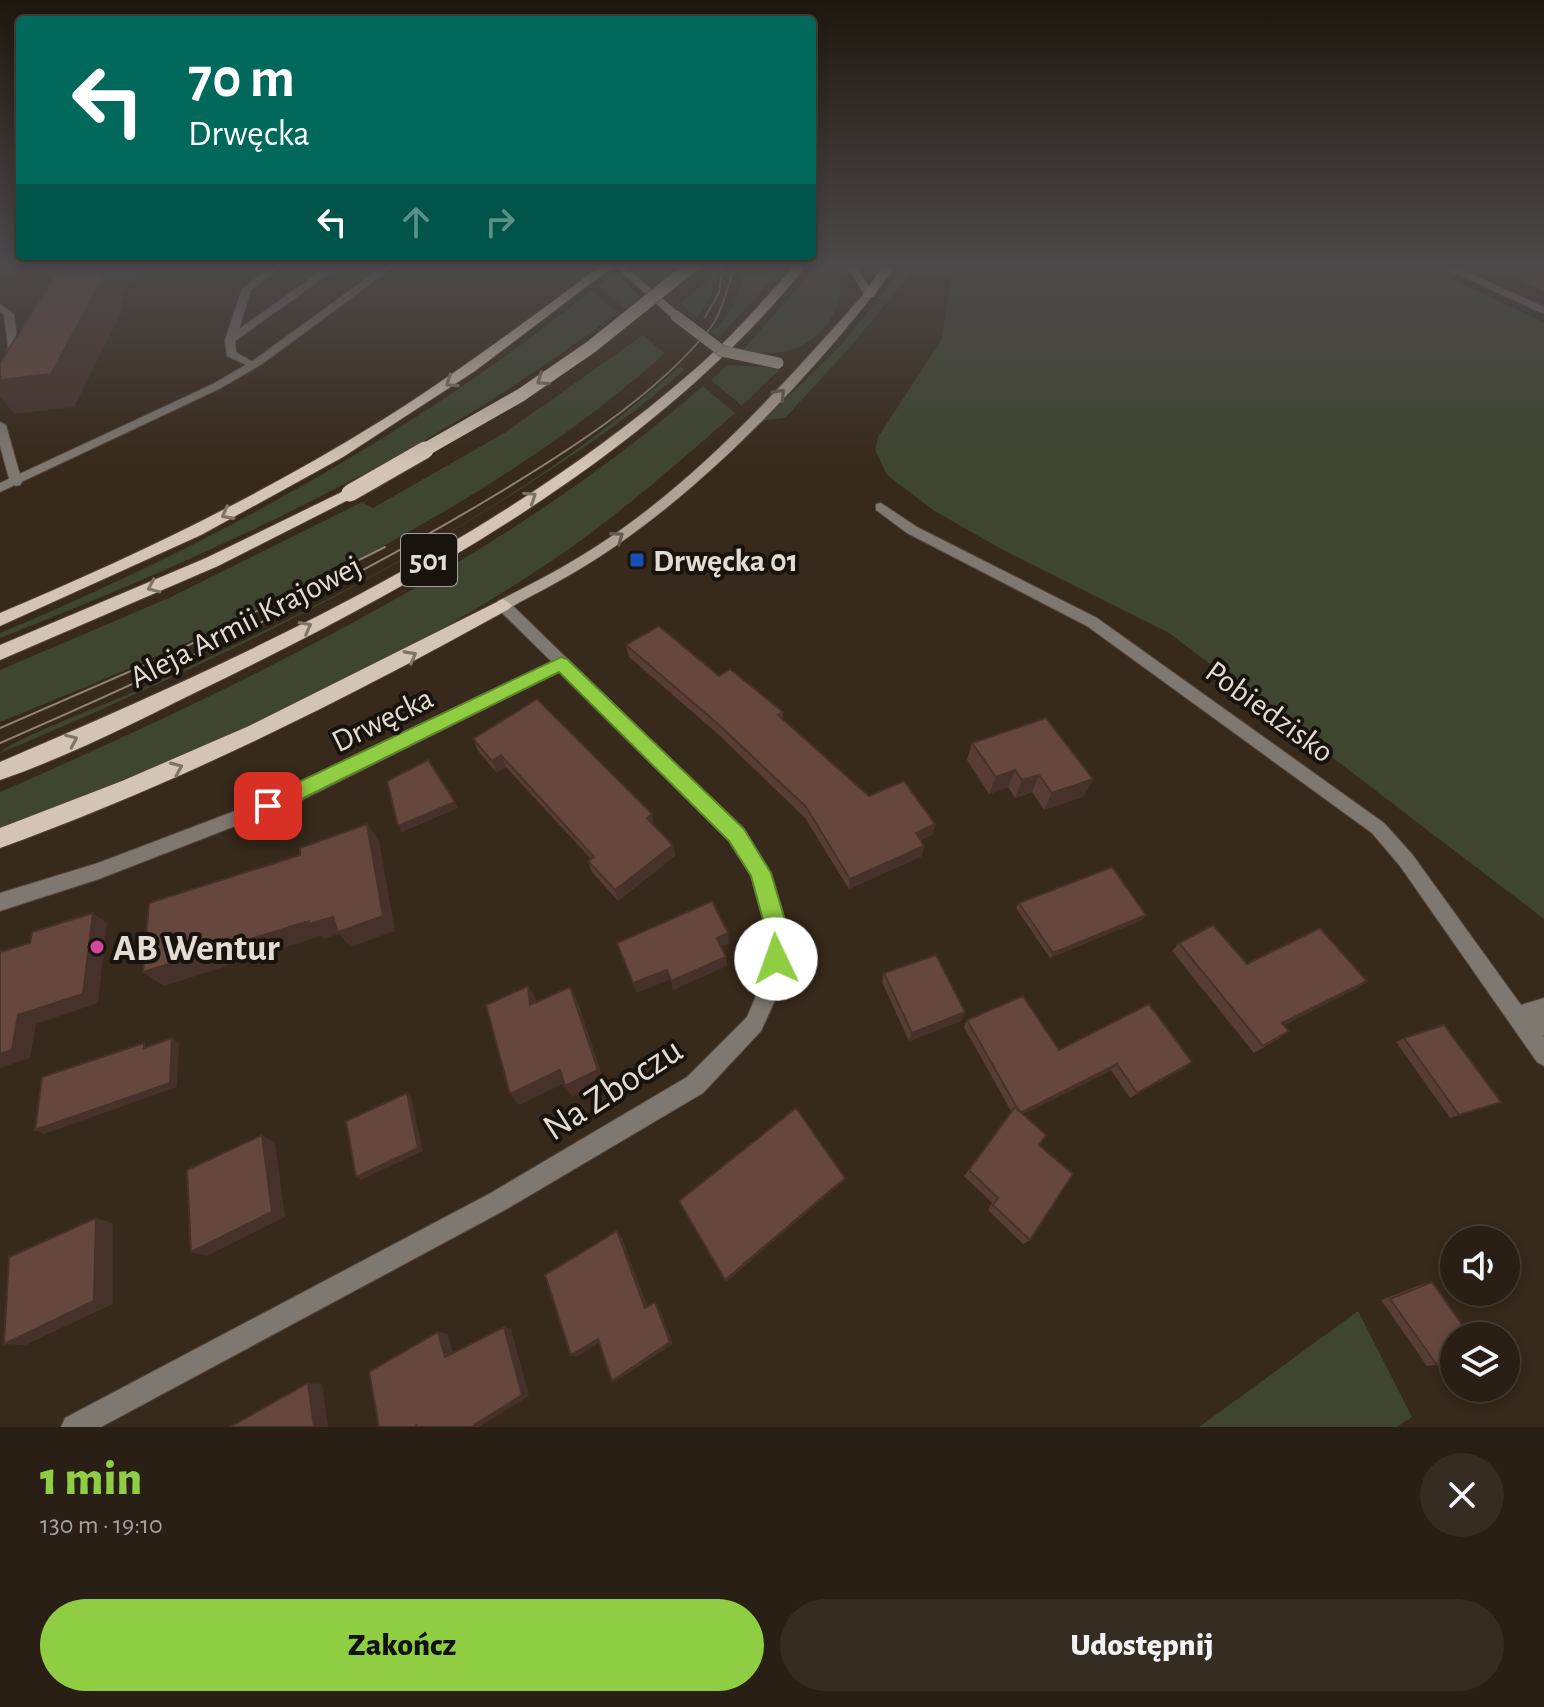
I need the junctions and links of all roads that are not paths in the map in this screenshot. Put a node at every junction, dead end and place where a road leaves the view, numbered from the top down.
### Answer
1 (11, 332) edge
2 (233, 332) edge
3 (242, 332) edge
4 (299, 332) edge
5 (520, 332) edge
6 (610, 332) edge
7 (693, 332) edge
8 (742, 332) edge
9 (836, 332) edge
10 (230, 340) junction
11 (253, 365) junction
12 (807, 365) junction
13 (0, 386) edge
14 (0, 425) edge
15 (16, 482) junction
16 (0, 488) edge
17 (881, 507) dead end
18 (503, 605) junction
19 (0, 620) edge
20 (0, 653) edge
21 (561, 664) junction
22 (0, 771) edge
23 (0, 838) edge
24 (0, 902) edge
25 (1544, 1008) edge
26 (1520, 1016) junction
27 (1544, 1026) edge
28 (1544, 1055) edge
29 (74, 1427) edge

1 - 13 street
2 - 10 street
3 - 10 street
4 - 11 street
5 -> 19 main road
6 -> 20 main road, Aleja Armii Krajowej, bridge
7 - 12 street, bridge
22 -> 8 main road, Aleja Armii Krajowej / 501
9 - 12 street
10 - 11 street
11 - 15 street
18 -> 12 street
14 - 15 street
15 - 16 street
17 - 26 street, Pobiedzisko
18 - 21 street, Na Zboczu
23 -> 18 main road
21 - 24 street, Drwęcka
21 - 29 street, Na Zboczu
25 - 26 street
26 - 27 street
26 - 28 street, Pobiedzisko

